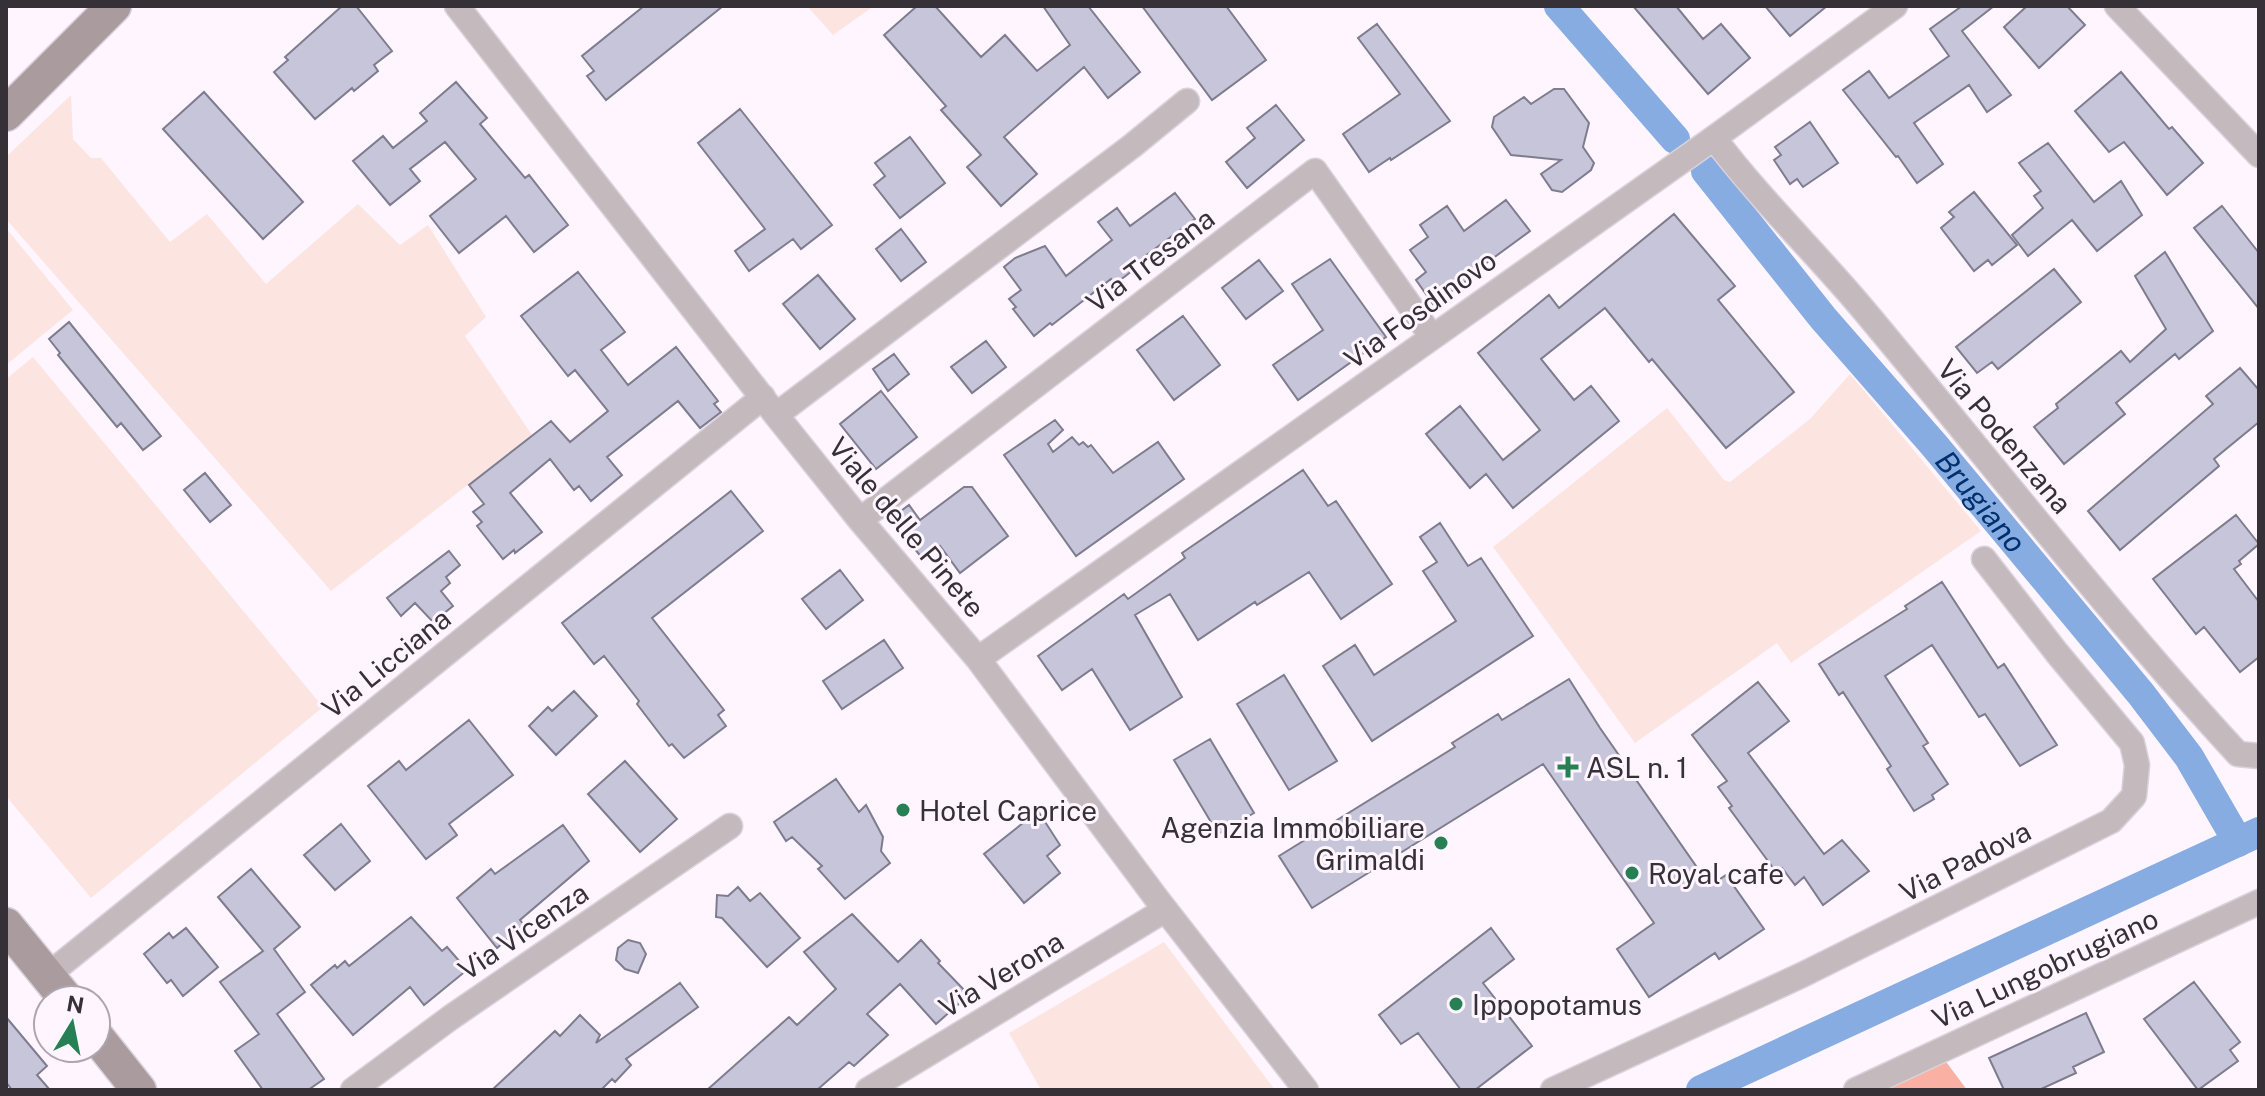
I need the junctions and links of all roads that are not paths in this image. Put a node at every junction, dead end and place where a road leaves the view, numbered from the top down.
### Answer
1 (114, 6) edge
2 (457, 6) edge
3 (1895, 6) edge
4 (2117, 6) edge
5 (1187, 101) dead end
6 (6, 114) edge
7 (1714, 138) junction
8 (2259, 155) edge
9 (1432, 337) junction
10 (770, 406) junction
11 (860, 520) junction
12 (1984, 559) dead end
13 (978, 659) junction
14 (2259, 756) edge
15 (730, 826) dead end
16 (2259, 902) edge
17 (1165, 910) junction
18 (6, 925) edge
19 (55, 984) edge
20 (63, 984) edge
21 (112, 1056) edge
22 (139, 1090) edge
23 (353, 1090) edge
24 (868, 1090) edge
25 (1306, 1090) edge
26 (1553, 1090) edge
27 (1856, 1090) edge

1 - 6 main road
2 - 10 street, Viale delle Pinete
3 - 7 street, Via Fosdinovo
4 - 8 street
5 - 10 street, Via Licciana
7 - 9 street, Via Fosdinovo
7 - 14 street, Via Podenzana
9 - 11 street, Via Tresana
9 - 13 street, Via Fosdinovo
10 - 11 street, Viale delle Pinete
10 - 20 street, Via Licciana
11 - 13 street, Viale delle Pinete
12 - 26 street, Via Padova
13 - 17 street, Viale delle Pinete
15 - 23 street, Via Vicenza
16 - 27 street, Via Lungobrugiano
17 - 24 street, Via Verona
17 - 25 street, Viale delle Pinete
18 - 19 main road
21 - 22 main road

